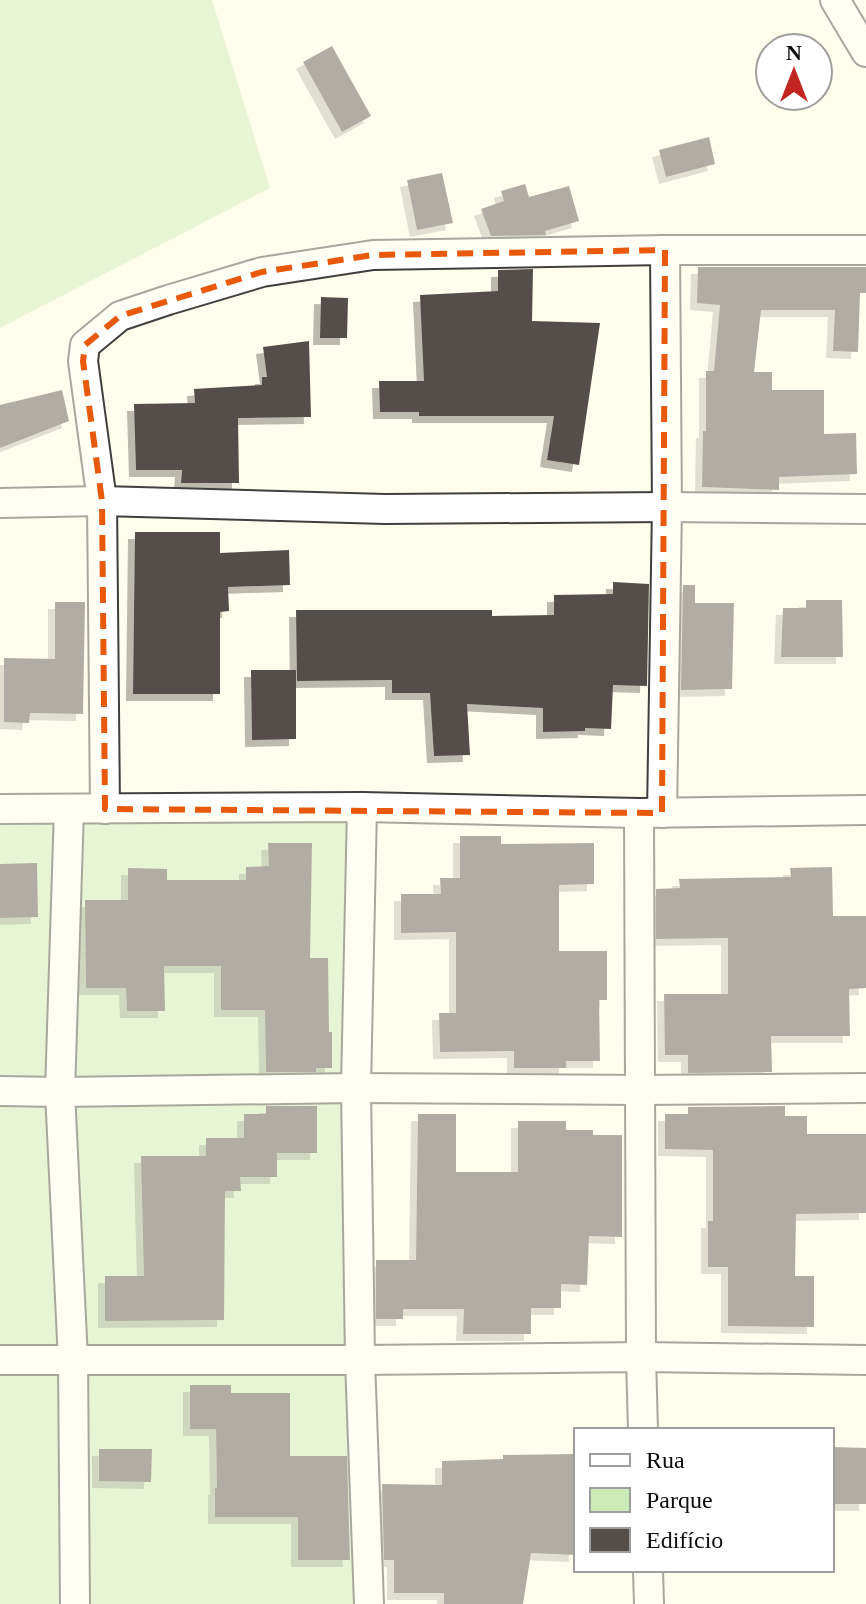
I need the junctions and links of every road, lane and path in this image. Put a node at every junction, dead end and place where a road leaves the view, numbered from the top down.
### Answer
1 (835, 0) edge
2 (866, 52) edge
3 (665, 250) junction
4 (866, 250) edge
5 (102, 501) junction
6 (0, 503) edge
7 (667, 507) junction
8 (866, 509) edge
9 (362, 807) junction
10 (0, 809) edge
11 (69, 809) junction
12 (105, 809) junction
13 (866, 810) edge
14 (650, 813) junction
15 (356, 1088) junction
16 (866, 1088) edge
17 (639, 1090) junction
18 (0, 1091) edge
19 (60, 1092) junction
20 (641, 1357) junction
21 (0, 1360) edge
22 (73, 1360) junction
23 (360, 1360) junction
24 (866, 1360) edge
25 (643, 1428) edge
26 (648, 1572) edge
27 (75, 1604) edge
28 (369, 1604) edge
29 (649, 1604) edge

1 - 2 street
3 - 4 street
3 - 5 street
3 - 7 street
5 - 6 street
5 - 7 street
5 - 12 street
7 - 8 street
7 - 14 street
9 - 12 street
9 - 14 street
9 - 15 street
10 - 11 street
11 - 12 street
11 - 19 street
13 - 14 street
14 - 17 street
15 - 17 street
15 - 19 street
15 - 23 street
16 - 17 street
17 - 20 street
18 - 19 street
19 - 22 street
20 - 23 street
20 - 24 street
20 - 25 street
21 - 22 street
22 - 23 street
22 - 27 street
23 - 28 street
26 - 29 street

